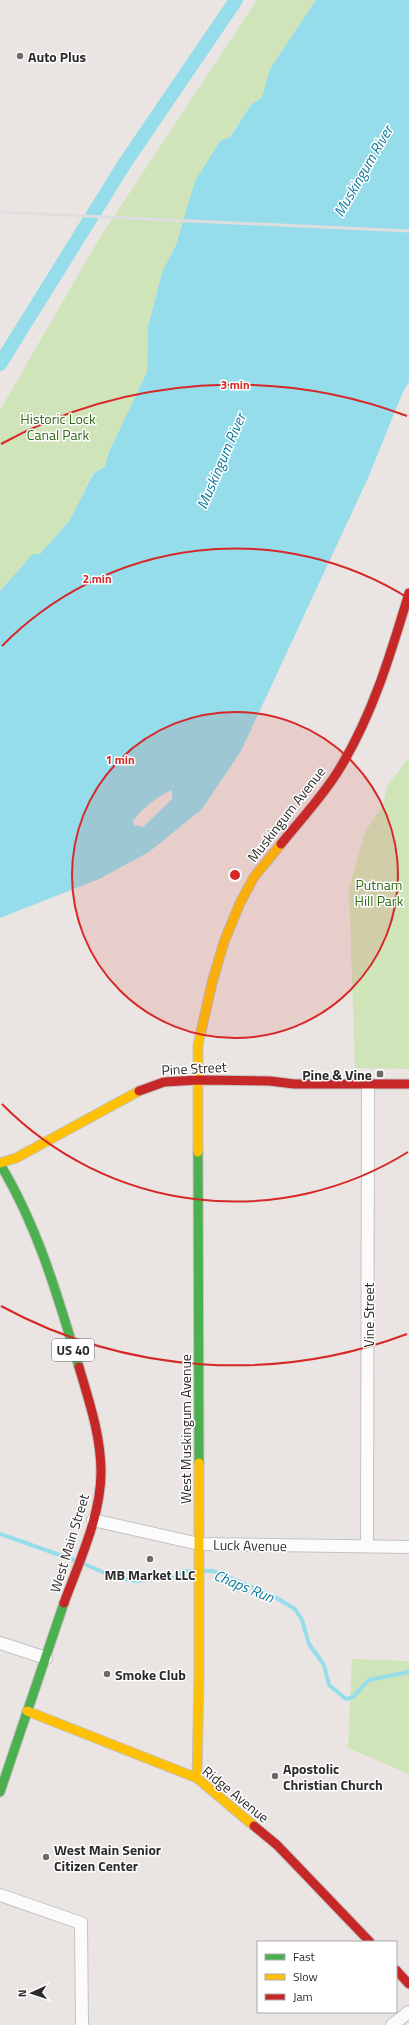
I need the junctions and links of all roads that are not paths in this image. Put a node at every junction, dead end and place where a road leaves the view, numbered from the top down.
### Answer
1 (409, 594) edge
2 (198, 1080) junction
3 (368, 1084) junction
4 (409, 1084) edge
5 (0, 1164) edge
6 (93, 1520) junction
7 (199, 1544) junction
8 (367, 1546) junction
9 (409, 1547) edge
10 (0, 1643) edge
11 (46, 1658) junction
12 (27, 1712) junction
13 (197, 1778) junction
14 (0, 1792) edge
15 (0, 1895) edge
16 (369, 1941) edge
17 (397, 1971) edge
18 (409, 1984) edge
19 (409, 2012) edge
20 (82, 2025) edge
21 (392, 2025) edge

1 - 2 street, Muskingum Avenue
2 - 3 street, Pine Street
2 - 5 street, Pine Street
2 - 7 street, West Muskingum Avenue
3 - 4 street, Pine Street
3 - 8 street, Vine Street
5 - 6 street, West Main Street / US 40
6 - 7 street, Luck Avenue
6 - 11 street, West Main Street / US 40
7 - 8 street, Luck Avenue
7 - 13 street, West Muskingum Avenue
8 - 9 street, Luck Avenue
10 - 11 street
11 - 12 street, West Main Street / US 40
12 - 13 street, Ridge Avenue
12 - 14 street, West Main Street / US 40
13 - 16 street, Ridge Avenue
15 - 20 street
17 - 18 street
19 - 21 street

